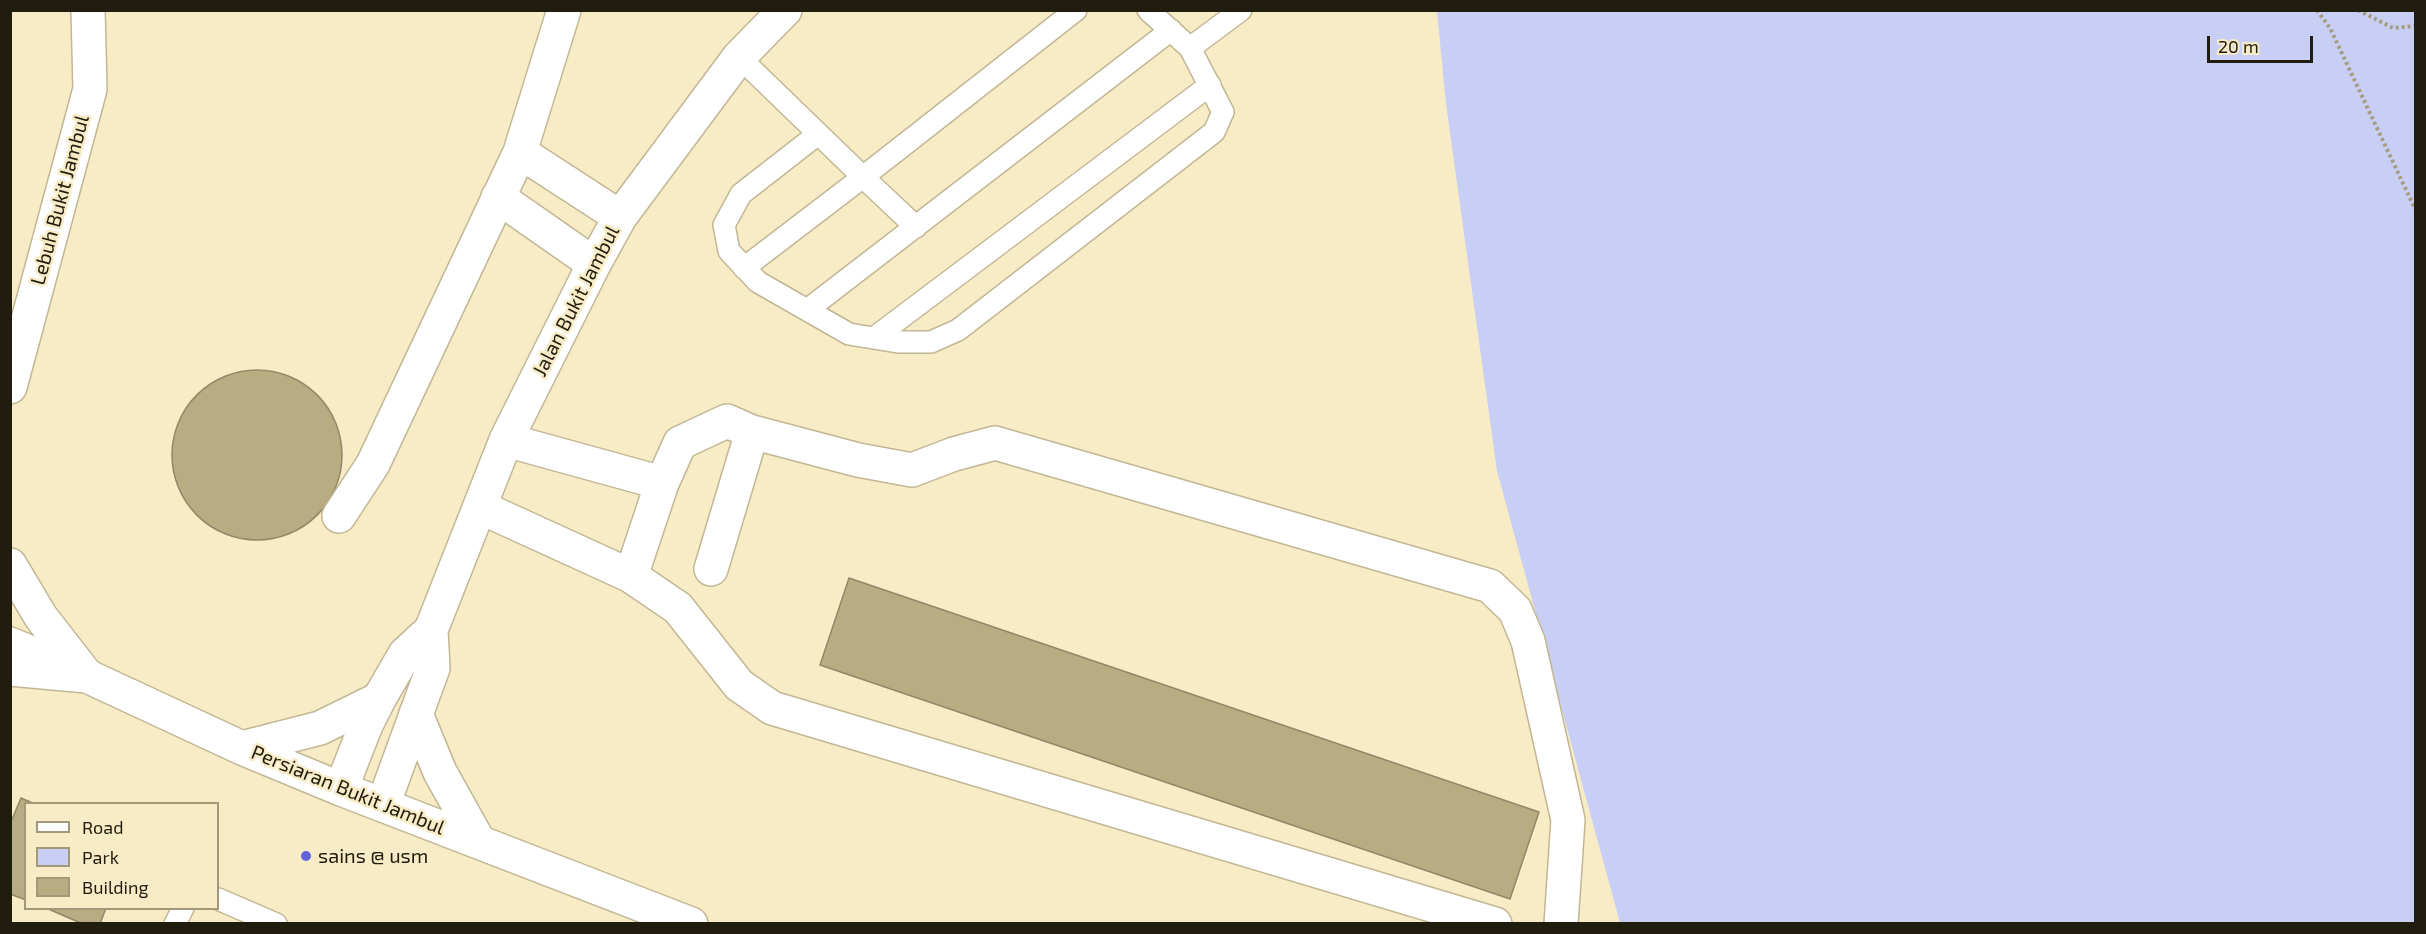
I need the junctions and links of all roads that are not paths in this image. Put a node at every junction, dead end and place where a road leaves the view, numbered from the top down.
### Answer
1 (88, 10) edge
2 (564, 10) edge
3 (1076, 10) edge
4 (1148, 10) edge
5 (1241, 10) edge
6 (768, 16) edge
7 (1171, 30) junction
8 (1190, 48) junction
9 (739, 57) junction
10 (1210, 85) junction
11 (818, 134) junction
12 (520, 152) junction
13 (863, 177) junction
14 (498, 197) junction
15 (620, 217) junction
16 (916, 227) junction
17 (594, 264) junction
18 (744, 268) junction
19 (807, 310) junction
20 (874, 338) junction
21 (10, 387) edge
22 (752, 432) junction
23 (506, 440) junction
24 (662, 483) junction
25 (480, 507) junction
26 (339, 516) dead end
27 (10, 565) edge
28 (711, 569) dead end
29 (631, 576) junction
30 (431, 630) junction
31 (10, 645) edge
32 (10, 669) edge
33 (87, 676) junction
34 (379, 699) junction
35 (416, 714) junction
36 (242, 748) junction
37 (341, 789) junction
38 (383, 805) junction
39 (479, 842) junction
40 (219, 899) edge
41 (182, 910) edge
42 (175, 924) edge
43 (276, 924) edge
44 (691, 924) edge
45 (1495, 924) edge
46 (1561, 924) edge

1 - 21 street, Lebuh Bukit Jambul
2 - 12 street
3 - 13 lane
4 - 7 lane
5 - 8 lane
6 - 9 street, Jalan Bukit Jambul
7 - 8 lane
7 - 16 lane
8 - 10 lane
9 - 11 lane
9 - 15 street, Jalan Bukit Jambul
10 - 20 lane
10 - 20 lane
11 - 13 lane
11 - 18 lane
12 - 14 street
12 - 15 street
13 - 16 lane
13 - 18 lane
14 - 17 street
14 - 26 street
15 - 17 street, Jalan Bukit Jambul
16 - 19 lane
17 - 23 street, Jalan Bukit Jambul
18 - 19 lane
19 - 20 lane
22 - 24 street
22 - 28 street
22 - 46 street
23 - 24 street
23 - 25 street, Jalan Bukit Jambul
24 - 29 street
25 - 29 street
25 - 30 street, Jalan Bukit Jambul
27 - 33 street
29 - 45 street
30 - 34 street, Jalan Bukit Jambul
30 - 35 street, Jalan Bukit Jambul
31 - 33 street, Persiaran Bukit Jambul
32 - 33 street
33 - 36 street, Persiaran Bukit Jambul
34 - 36 street
34 - 37 street, Jalan Bukit Jambul
35 - 38 street, Jalan Bukit Jambul
35 - 39 street
36 - 37 street, Persiaran Bukit Jambul
37 - 38 street, Persiaran Bukit Jambul
38 - 39 street, Persiaran Bukit Jambul
39 - 44 street, Persiaran Bukit Jambul
40 - 43 lane
41 - 42 lane

